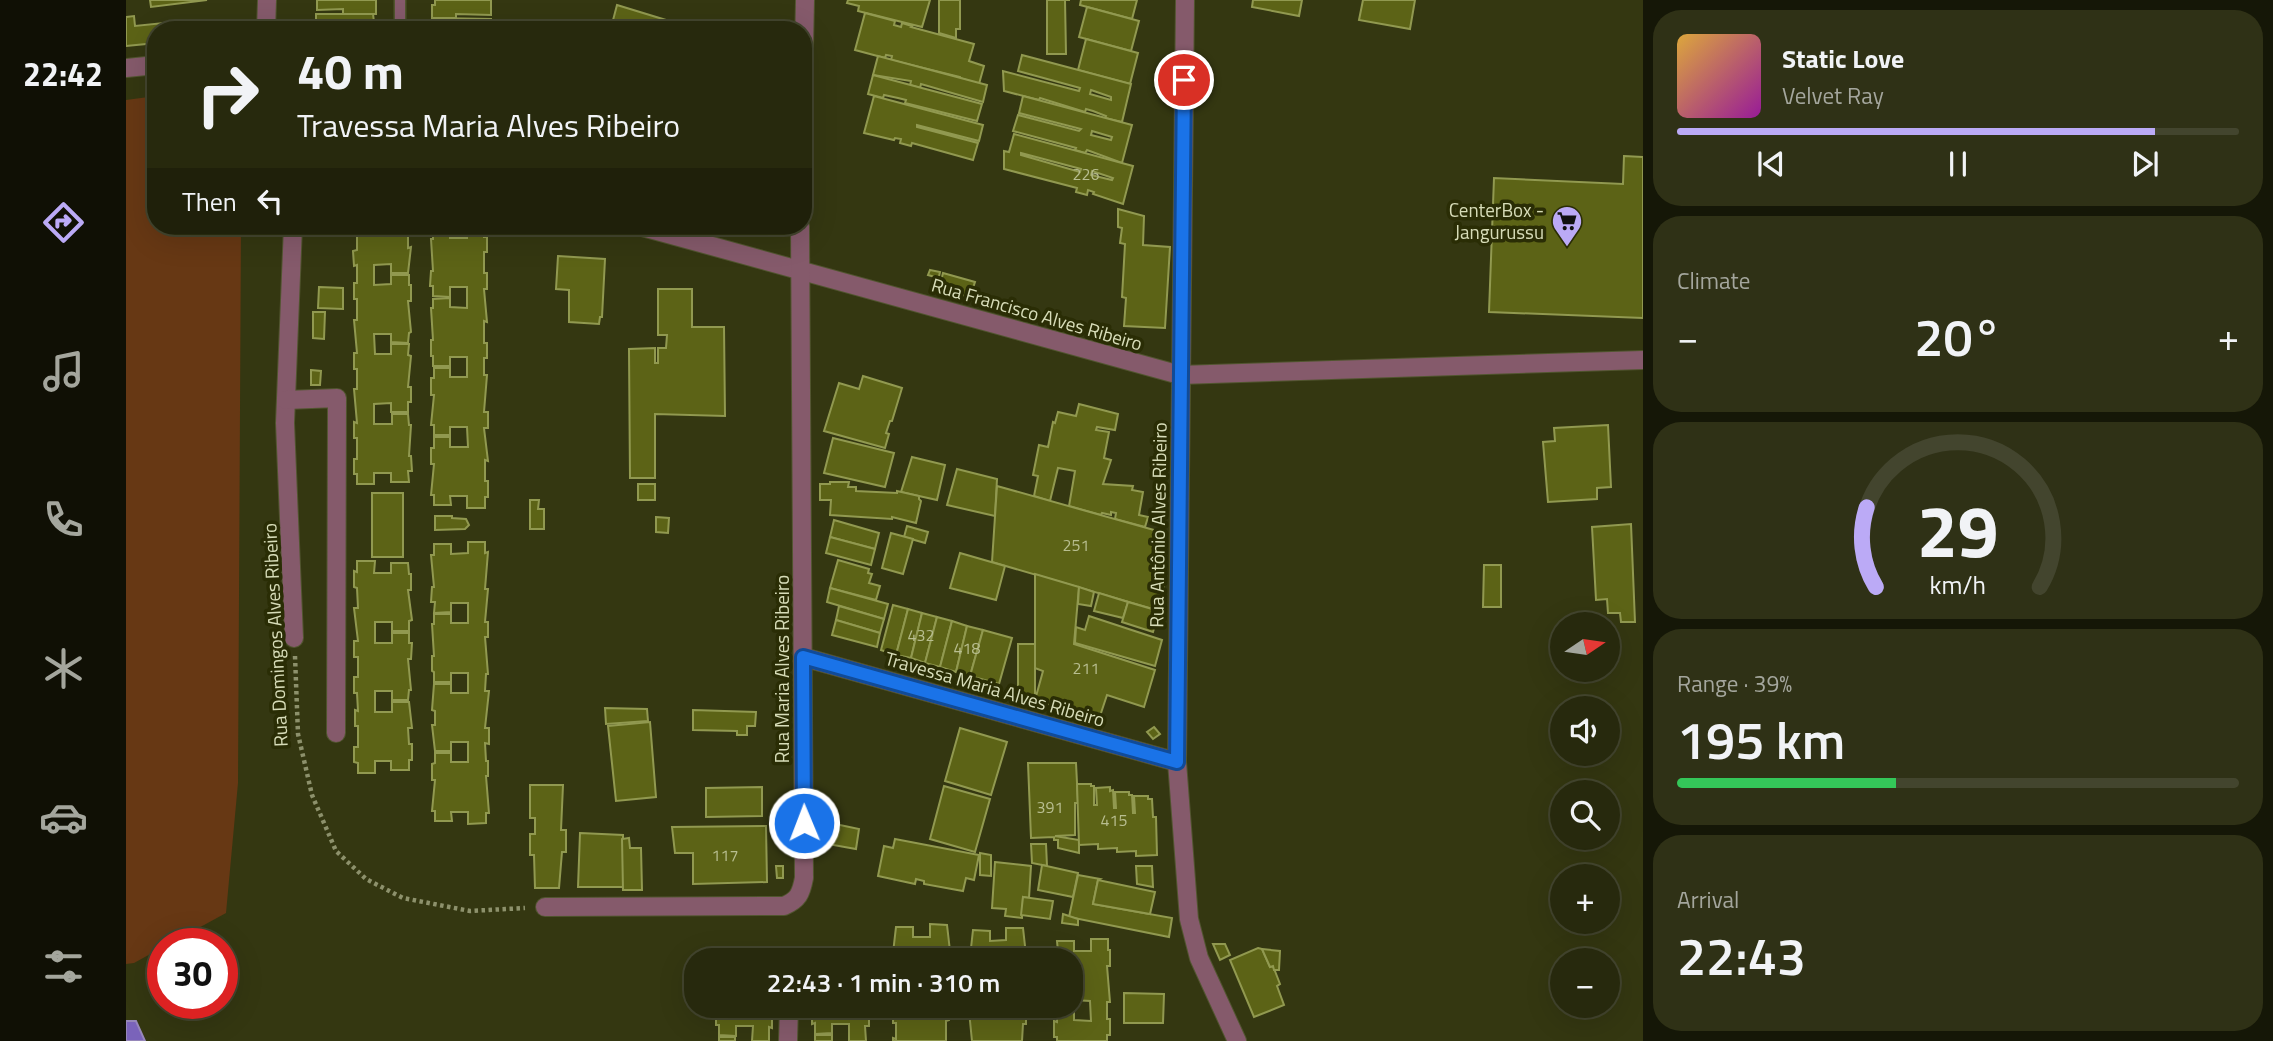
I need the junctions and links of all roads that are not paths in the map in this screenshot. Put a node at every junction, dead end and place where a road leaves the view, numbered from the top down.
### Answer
1 (267, 0) edge
2 (400, 0) edge
3 (805, 0) edge
4 (1185, 0) edge
5 (266, 21) edge
6 (400, 21) edge
7 (805, 21) edge
8 (147, 66) edge
9 (126, 68) edge
10 (293, 235) edge
11 (672, 235) edge
12 (800, 235) edge
13 (799, 269) junction
14 (1643, 360) edge
15 (1180, 375) junction
16 (286, 400) junction
17 (294, 638) road end
18 (803, 657) junction
19 (336, 733) dead end
20 (1177, 762) junction
21 (545, 907) road end
22 (789, 1018) edge
23 (788, 1041) edge
24 (1237, 1041) edge

1 - 5 street
2 - 6 lane
3 - 7 street
4 - 15 street, Rua Antônio Alves Ribeiro
8 - 9 street
10 - 16 street, Rua Domingos Alves Ribeiro
11 - 13 street, Rua Francisco Alves Ribeiro
12 - 13 street, Rua Maria Alves Ribeiro
13 - 15 street, Rua Francisco Alves Ribeiro
13 - 18 street, Rua Maria Alves Ribeiro
14 - 15 street, Rua Francisco Alves Ribeiro
15 - 20 street, Rua Antônio Alves Ribeiro
16 - 17 street, Rua Domingos Alves Ribeiro
16 - 19 street
18 - 20 street, Travessa Maria Alves Ribeiro
18 - 21 street, Rua Maria Alves Ribeiro
20 - 24 street, Rua Antônio Alves Ribeiro
22 - 23 street

